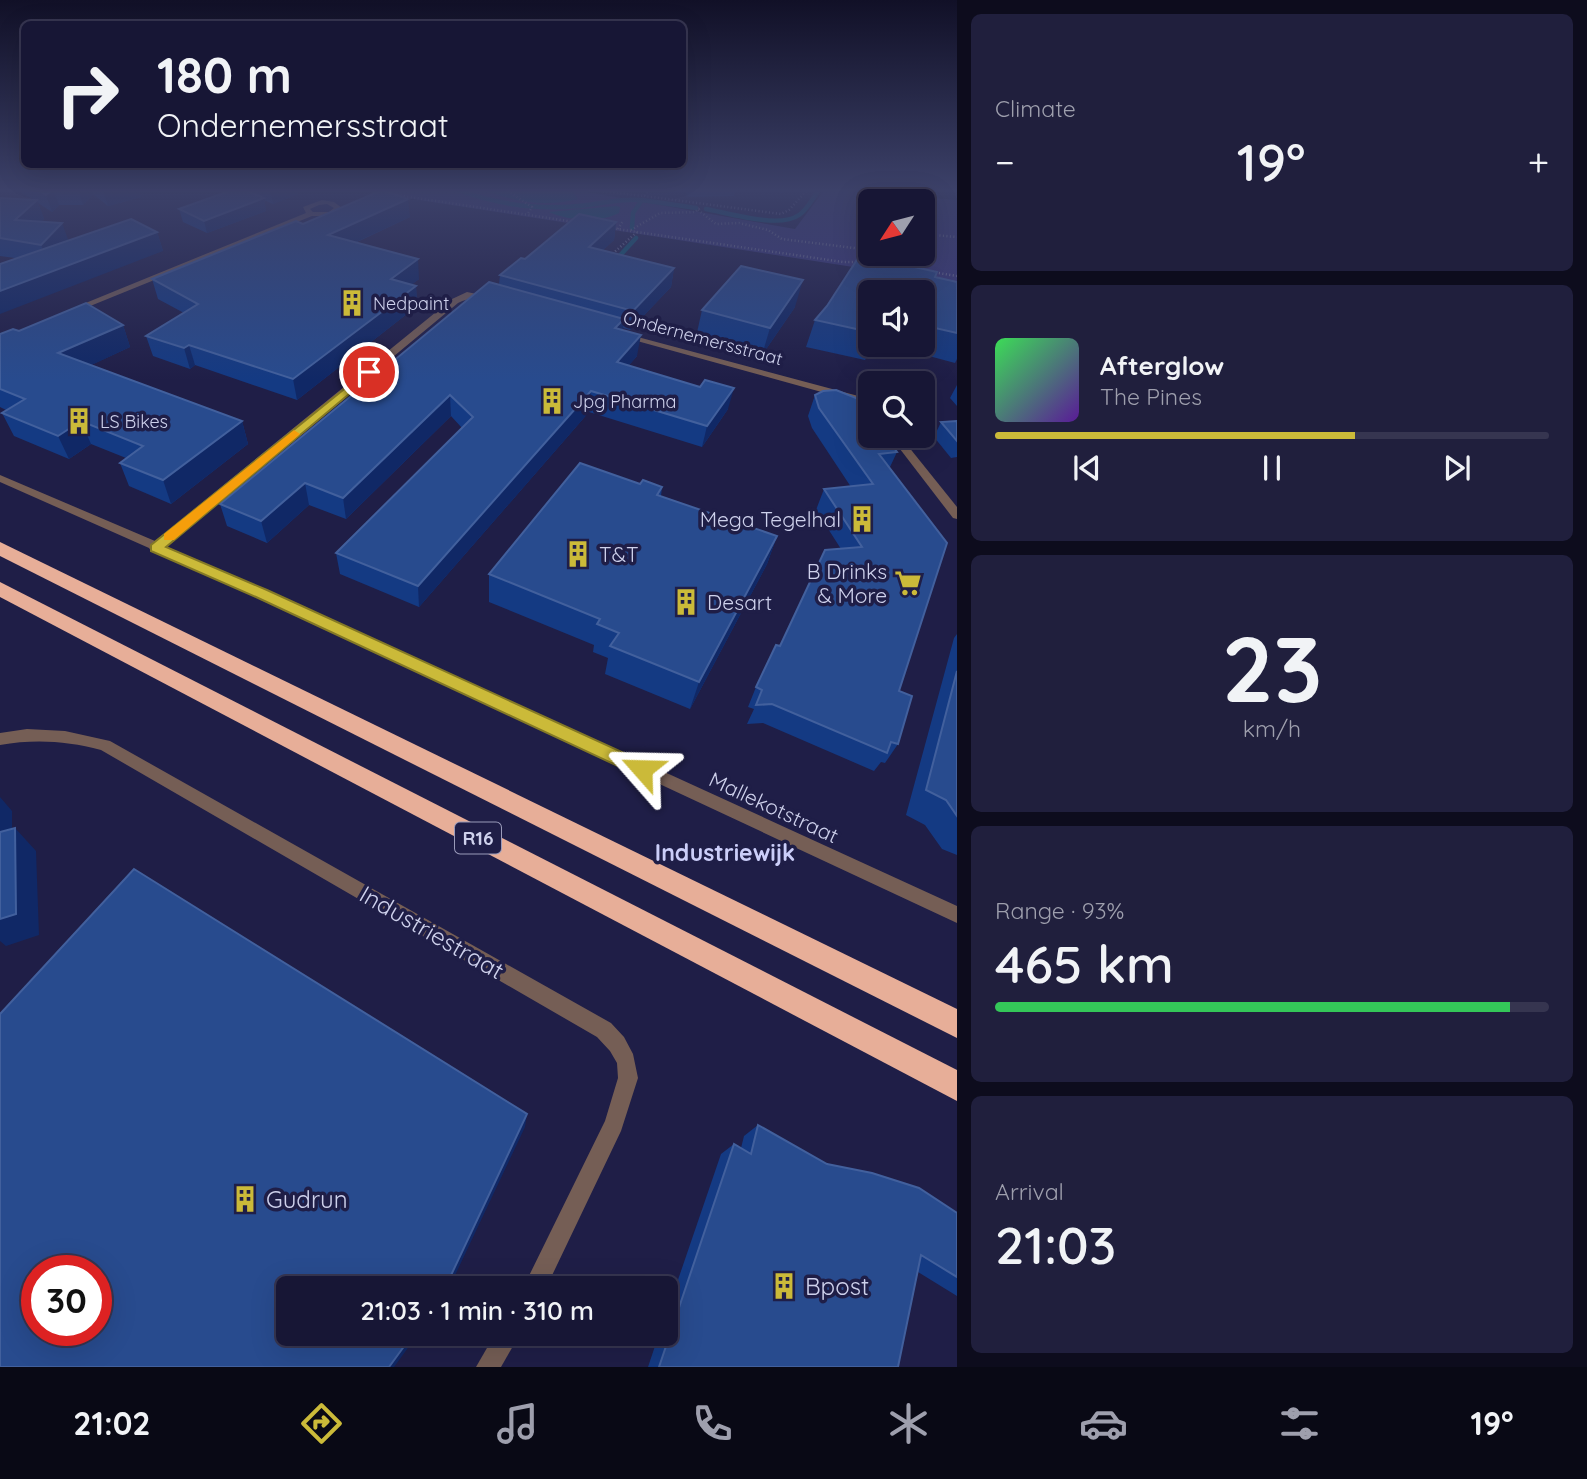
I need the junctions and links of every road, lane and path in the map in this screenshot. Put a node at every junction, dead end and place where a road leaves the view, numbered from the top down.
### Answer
1 (215, 253) edge
2 (613, 253) edge
3 (779, 253) edge
4 (606, 259) edge
5 (858, 262) edge
6 (930, 272) edge
7 (957, 276) edge
8 (508, 302) edge
9 (65, 313) edge
10 (608, 330) edge
11 (858, 399) edge
12 (904, 448) edge
13 (0, 478) edge
14 (957, 515) edge
15 (0, 548) edge
16 (155, 548) junction
17 (0, 589) edge
18 (0, 739) edge
19 (957, 915) edge
20 (957, 1024) edge
21 (957, 1086) edge
22 (540, 1276) edge
23 (501, 1346) edge
24 (488, 1367) edge

1 - 9 street
2 - 4 path
3 - 5 path
6 - 7 path
8 - 16 street
10 - 11 street, Ondernemersstraat
12 - 14 street
13 - 16 street, Mallekotstraat
15 - 20 highway, R16
16 - 19 street, Mallekotstraat
17 - 21 highway, R16
18 - 22 street, Industriestraat
23 - 24 street

